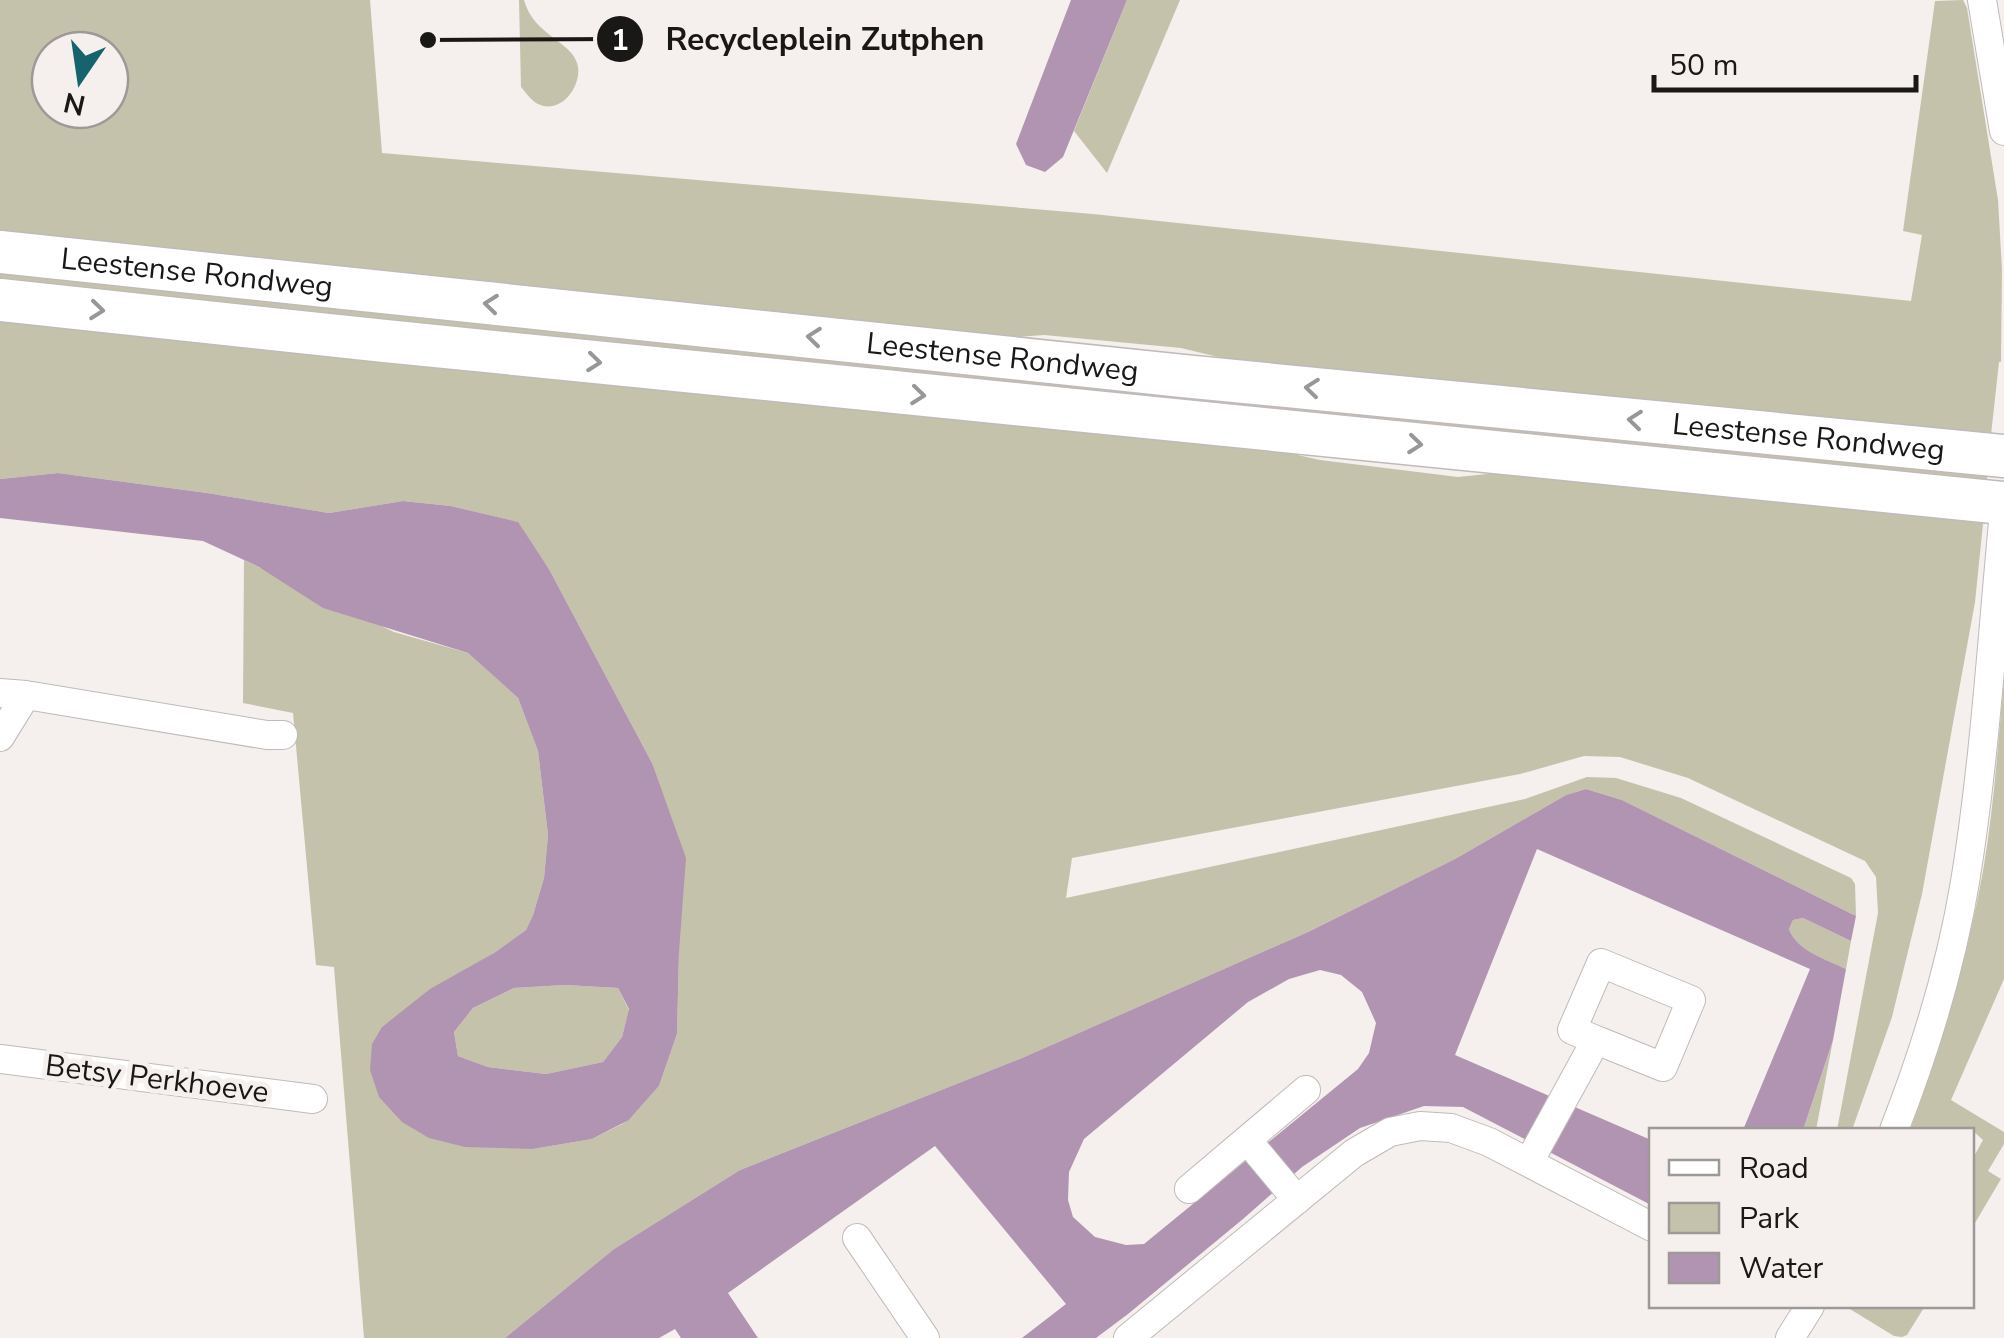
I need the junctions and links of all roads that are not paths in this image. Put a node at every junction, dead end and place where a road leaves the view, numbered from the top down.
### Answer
1 (1982, 0) edge
2 (2004, 131) edge
3 (0, 252) edge
4 (0, 300) edge
5 (2004, 456) edge
6 (2004, 503) edge
7 (2004, 512) edge
8 (13, 694) edge
9 (283, 735) dead end
10 (0, 738) edge
11 (1596, 1040) dead end
12 (0, 1059) edge
13 (1306, 1090) dead end
14 (313, 1099) dead end
15 (1895, 1128) edge
16 (1247, 1140) junction
17 (1528, 1162) junction
18 (1188, 1189) dead end
19 (1296, 1200) junction
20 (1649, 1224) edge
21 (857, 1238) dead end
22 (1805, 1308) edge
23 (924, 1338) edge
24 (1128, 1338) edge
25 (1790, 1338) edge

1 - 2 street
5 -> 3 main road, Leestense Rondweg
4 -> 6 main road, Leestense Rondweg
7 - 15 street
8 - 9 street
8 - 10 street
11 - 17 street
12 - 14 street, Betsy Perkhoeve
13 - 16 street
16 - 18 street
16 - 19 street
17 - 19 street
17 - 20 street
19 - 24 street
21 - 23 street
22 - 25 street

